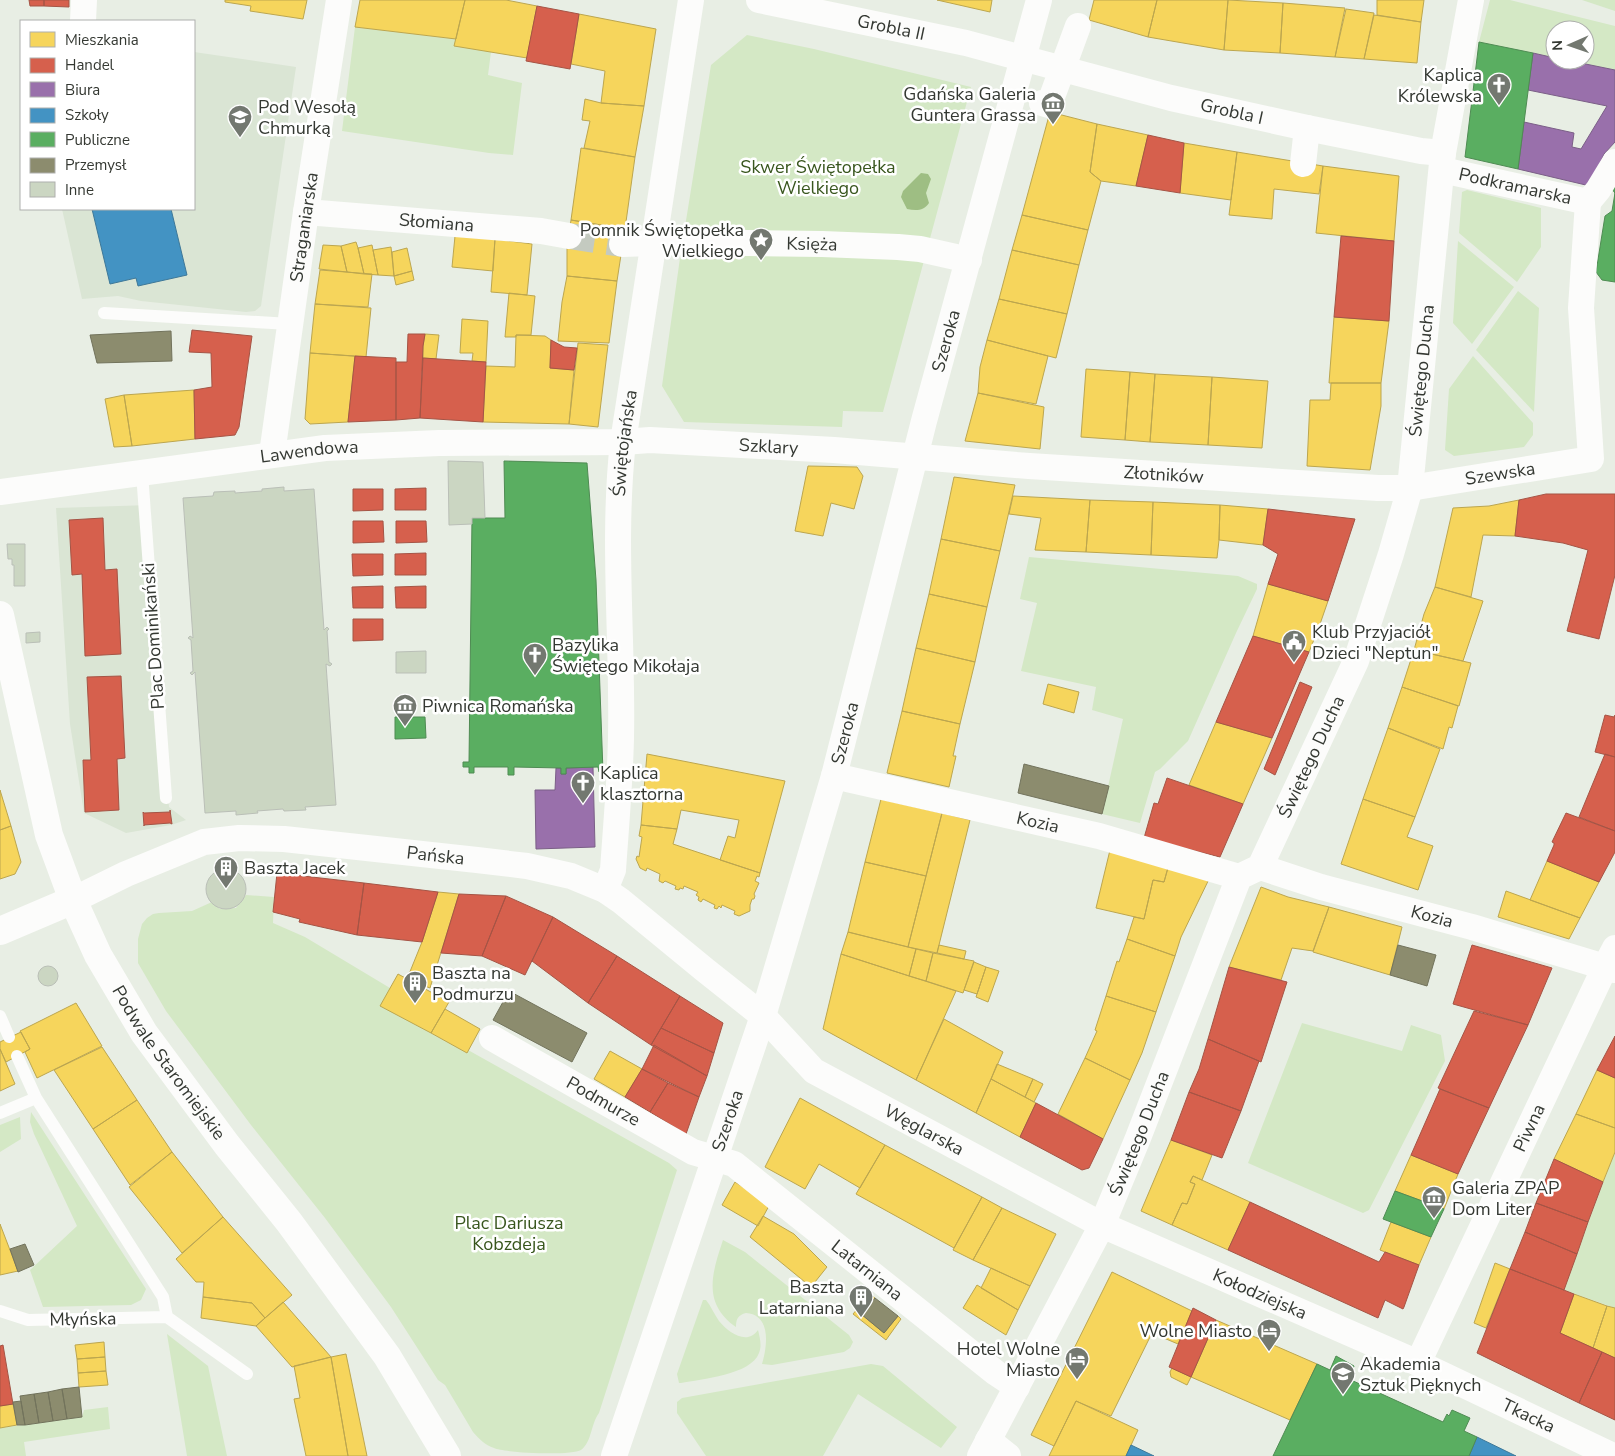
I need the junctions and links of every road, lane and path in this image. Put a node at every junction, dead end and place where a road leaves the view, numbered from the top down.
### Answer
1 (84, 0) edge
2 (339, 0) edge
3 (691, 0) edge
4 (759, 0) edge
5 (1039, 0) edge
6 (1471, 0) edge
7 (83, 20) edge
8 (1075, 22) dead end
9 (1023, 58) junction
10 (1058, 68) junction
11 (1042, 103) dead end
12 (1307, 128) junction
13 (1443, 162) junction
14 (1615, 162) edge
15 (1303, 164) dead end
16 (1588, 202) junction
17 (306, 212) junction
18 (569, 236) tunnel mouth
19 (653, 243) junction
20 (622, 244) tunnel mouth
21 (969, 260) junction
22 (104, 313) dead end
23 (290, 324) junction
24 (623, 442) junction
25 (272, 454) junction
26 (915, 456) junction
27 (142, 473) junction
28 (1410, 488) junction
29 (0, 492) edge
30 (0, 615) edge
31 (834, 776) junction
32 (166, 798) dead end
33 (1249, 872) junction
34 (605, 890) junction
35 (73, 900) junction
36 (0, 930) edge
37 (1612, 961) edge
38 (0, 1016) edge
39 (763, 1016) junction
40 (9, 1037) dead end
41 (492, 1038) dead end
42 (17, 1056) dead end
43 (36, 1098) junction
44 (0, 1113) edge
45 (715, 1158) junction
46 (1102, 1225) junction
47 (0, 1311) edge
48 (167, 1317) junction
49 (1418, 1363) junction
50 (248, 1374) dead end
51 (1017, 1387) junction
52 (992, 1451) edge
53 (447, 1456) edge
54 (614, 1456) edge
55 (1613, 1456) edge

1 - 7 street
2 - 17 street, Straganiarska
3 - 19 street, Świętojańska
4 - 9 street, Grobla II
5 - 9 street, Szeroka
6 - 13 street, Świętego Ducha
8 - 10 street
9 - 10 street, Grobla I
9 - 21 street, Szeroka
10 - 11 street
10 - 12 street, Grobla I
12 - 13 street, Grobla I
12 - 15 street
13 - 16 street, Podkramarska
13 - 28 street, Świętego Ducha
14 - 16 street
16 - 28 street, Szewska
17 - 18 street, Słomiana
17 - 23 street, Straganiarska
19 - 20 street
19 - 21 street, Księża
19 - 24 street, Świętojańska
21 - 26 street, Szeroka
22 - 23 lane
23 - 25 street, Straganiarska
24 - 25 street, Lawendowa
24 - 26 street, Szklary
24 - 34 street, Świętojańska
25 - 27 street, Lawendowa
26 - 28 street, Złotników
26 - 31 street, Szeroka
27 - 29 street, Lawendowa
27 - 32 lane, Plac Dominikański
28 - 33 street, Świętego Ducha
30 - 35 street, Podwale Staromiejskie
31 - 33 street, Kozia
31 - 39 street, Szeroka
33 - 37 street, Kozia
33 - 46 street, Świętego Ducha
34 - 35 street, Pańska
34 - 39 street, Pańska
35 - 36 street
35 - 53 street, Podwale Staromiejskie
37 - 49 street, Piwna
38 - 40 lane
39 - 45 street, Szeroka
39 - 46 street, Węglarska
41 - 45 street, Podmurze
42 - 43 lane
43 - 44 lane
43 - 48 lane
45 - 51 street, Latarniana
45 - 54 street, Szeroka
46 - 49 street, Kołodziejska
46 - 51 street, Świętego Ducha
47 - 48 lane, Młyńska
48 - 50 lane
49 - 55 street, Tkacka
51 - 52 street, Świętego Ducha

